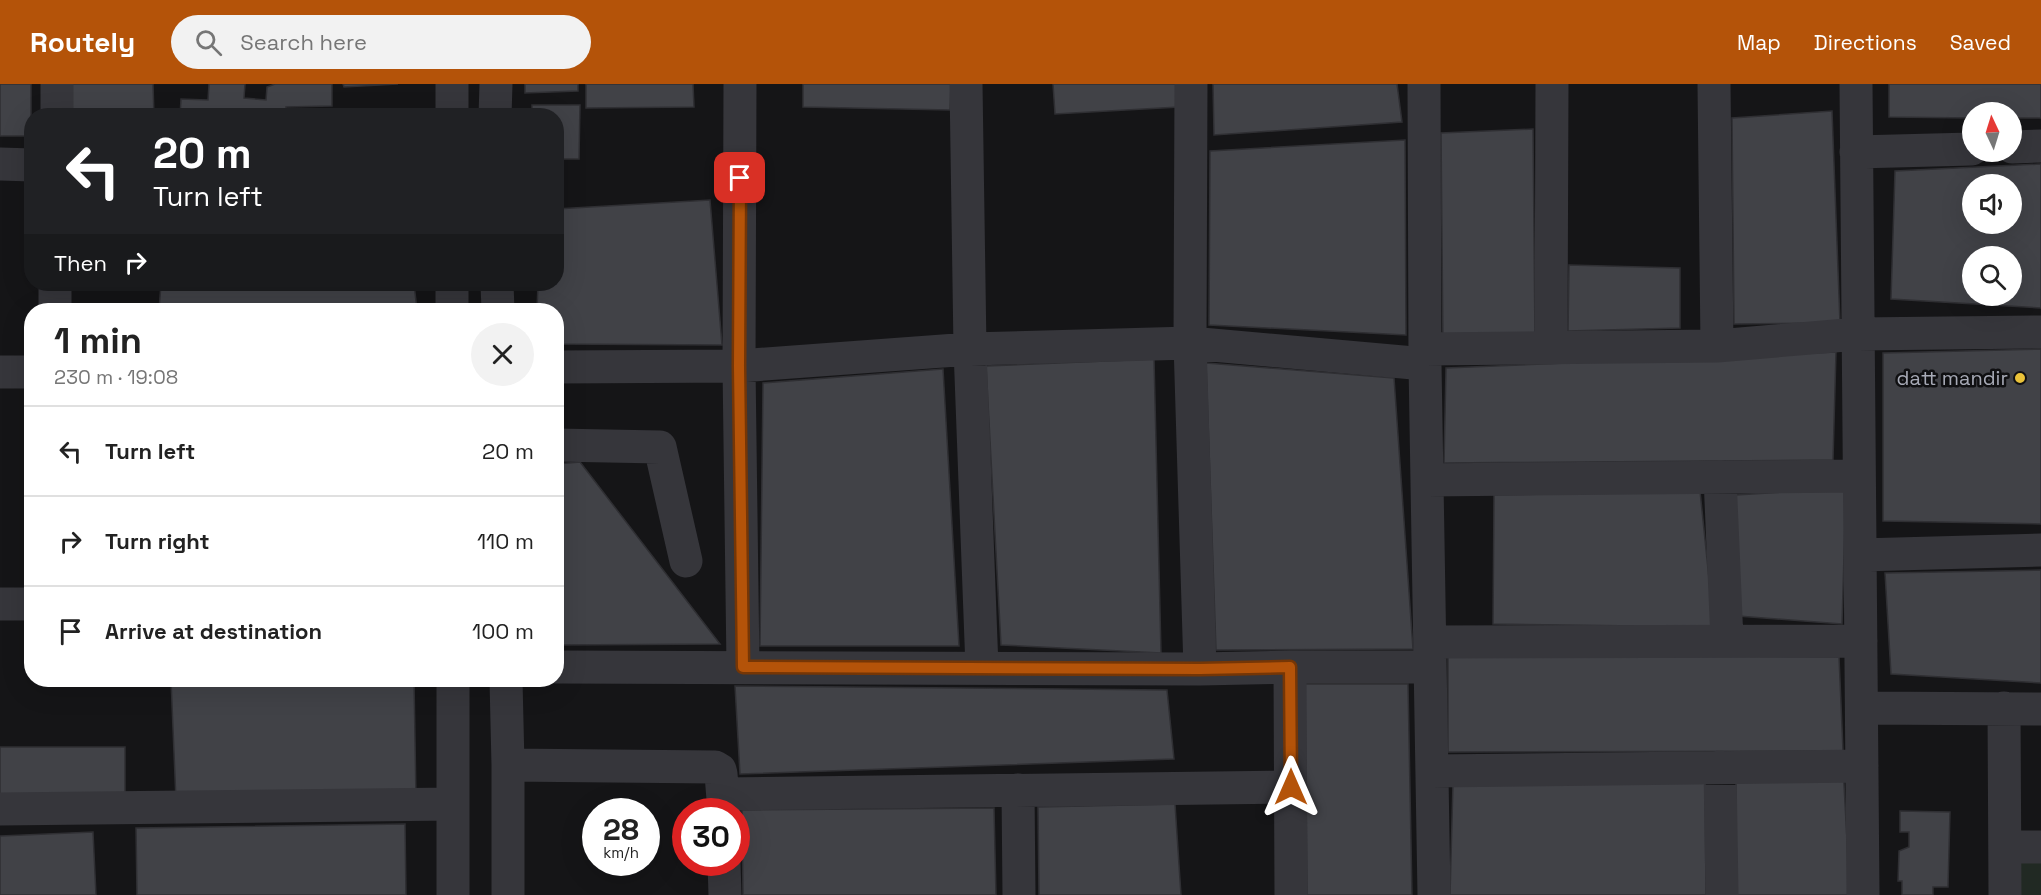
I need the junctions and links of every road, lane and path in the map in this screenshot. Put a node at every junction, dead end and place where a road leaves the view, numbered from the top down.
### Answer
1 (57, 84) edge
2 (452, 84) edge
3 (496, 84) edge
4 (740, 84) edge
5 (966, 84) edge
6 (1191, 84) edge
7 (1424, 84) edge
8 (1552, 84) edge
9 (1714, 84) edge
10 (1856, 84) edge
11 (57, 108) edge
12 (452, 108) edge
13 (495, 108) edge
14 (2041, 146) edge
15 (2022, 147) edge
16 (1962, 148) edge
17 (1856, 152) junction
18 (0, 164) edge
19 (24, 165) edge
20 (2041, 332) edge
21 (1858, 334) junction
22 (1190, 343) junction
23 (1717, 346) junction
24 (1551, 348) junction
25 (970, 349) junction
26 (1425, 357) junction
27 (739, 366) junction
28 (564, 367) edge
29 (0, 372) edge
30 (24, 372) edge
31 (564, 445) edge
32 (1859, 476) junction
33 (1720, 477) junction
34 (1427, 480) junction
35 (2041, 550) edge
36 (1860, 555) junction
37 (686, 561) dead end
38 (0, 604) edge
39 (24, 604) edge
40 (1727, 641) junction
41 (1861, 641) junction
42 (1430, 654) junction
43 (564, 667) edge
44 (743, 667) junction
45 (1290, 667) junction
46 (982, 668) junction
47 (1200, 669) junction
48 (453, 687) edge
49 (506, 687) edge
50 (1862, 708) junction
51 (2004, 708) junction
52 (2041, 709) edge
53 (508, 765) junction
54 (1862, 766) junction
55 (1720, 767) junction
56 (1432, 771) junction
57 (1291, 787) junction
58 (1018, 790) junction
59 (723, 798) edge
60 (750, 802) edge
61 (453, 804) junction
62 (0, 809) edge
63 (2005, 847) junction
64 (2041, 847) edge
65 (724, 876) edge
66 (453, 895) edge
67 (508, 895) edge
68 (725, 895) edge
69 (1019, 895) edge
70 (1291, 895) edge
71 (1434, 895) edge
72 (1722, 895) edge
73 (1863, 895) edge
74 (2005, 895) edge

1 - 11 street
2 - 12 street
3 - 13 street
4 - 27 street
5 - 25 street
6 - 22 street
7 - 26 street
8 - 24 street
9 - 23 street
10 - 17 street
14 - 15 street
16 - 17 street
17 - 21 street
18 - 19 street
20 - 21 street
21 - 23 street
21 - 32 street
22 - 25 street
22 - 26 street
22 - 47 street
23 - 24 street
24 - 26 street
25 - 27 street
25 - 46 street
26 - 34 street
27 - 28 street
27 - 44 street
29 - 30 street
31 - 37 street
32 - 33 street
32 - 36 street
33 - 34 street
33 - 40 street
34 - 42 street
35 - 36 street
36 - 41 street
38 - 39 street
40 - 41 street
40 - 42 street
41 - 50 street
42 - 45 street
42 - 56 street
43 - 44 street
44 - 46 street
45 - 47 street
45 - 57 street
46 - 47 street
48 - 61 street
49 - 53 street
50 - 51 street
50 - 54 street
51 - 52 street
51 - 63 street
53 - 59 street
53 - 67 street
54 - 55 street
54 - 73 street
55 - 56 street
55 - 72 street
56 - 71 street
57 - 58 street
57 - 70 street
58 - 60 street
58 - 69 street
61 - 62 street
61 - 66 street
63 - 64 street
63 - 74 street
65 - 68 street

